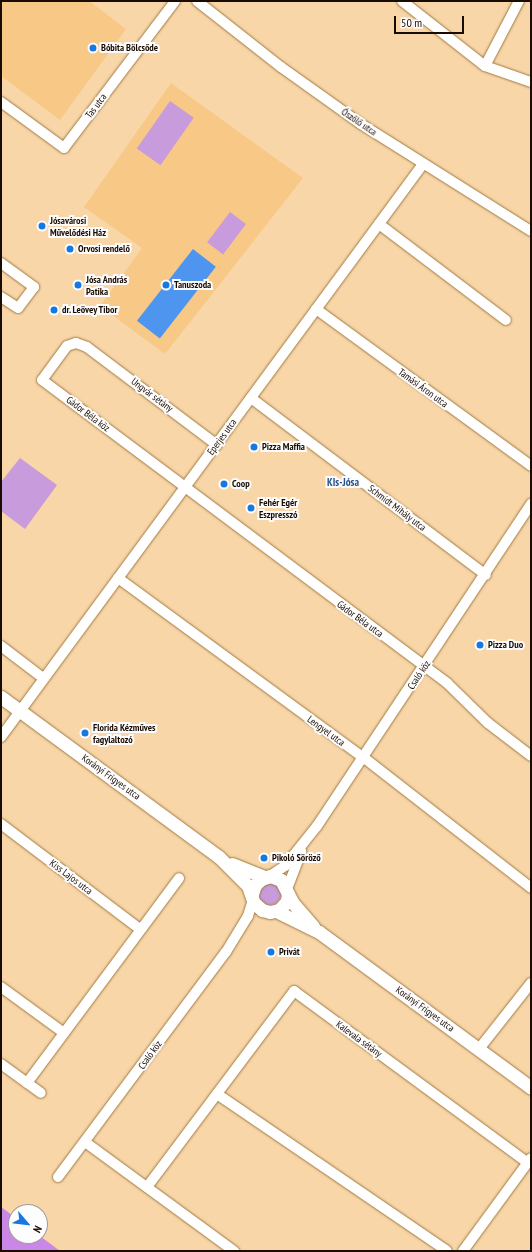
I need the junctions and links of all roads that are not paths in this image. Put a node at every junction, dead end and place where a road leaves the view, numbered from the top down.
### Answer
1 (175, 1) edge
2 (197, 1) edge
3 (402, 1) edge
4 (519, 1) edge
5 (485, 66) junction
6 (531, 82) edge
7 (1, 102) edge
8 (423, 164) junction
9 (379, 224) junction
10 (531, 231) edge
11 (1, 263) edge
12 (1, 297) edge
13 (316, 308) junction
14 (506, 320) dead end
15 (87, 347) joint
16 (251, 398) junction
17 (217, 445) junction
18 (531, 466) edge
19 (184, 489) junction
20 (531, 504) edge
21 (486, 575) junction
22 (118, 578) junction
23 (1, 646) edge
24 (425, 667) junction
25 (43, 678) junction
26 (1, 697) edge
27 (19, 710) junction
28 (1, 737) edge
29 (531, 756) edge
30 (363, 757) junction
31 (1, 824) edge
32 (304, 845) junction
33 (219, 857) junction
34 (268, 877) junction
35 (179, 878) dead end
36 (531, 888) edge
37 (288, 891) junction
38 (253, 897) junction
39 (270, 911) junction
40 (140, 929) junction
41 (239, 931) junction
42 (319, 932) junction
43 (531, 983) edge
44 (1, 988) edge
45 (64, 1034) junction
46 (479, 1049) junction
47 (1, 1064) edge
48 (27, 1083) junction
49 (531, 1088) edge
50 (41, 1093) dead end
51 (216, 1094) junction
52 (85, 1142) junction
53 (530, 1161) edge
54 (58, 1178) dead end
55 (147, 1187) junction
56 (234, 1251) edge
57 (447, 1251) edge
58 (463, 1251) edge

1 - 7 street, Tas utca
2 - 8 street, Ószőlő utca
3 - 5 street
4 - 5 street
5 - 6 street
8 - 9 street, Eperjes utca
8 - 10 street, Ószőlő utca
9 - 13 street, Eperjes utca
9 - 14 street
11 - 12 street
13 - 16 street, Eperjes utca
13 - 18 street, Tamási Áron utca
15 - 17 street, Ungvár sétány
15 - 19 street, Gádor Béla köz
16 - 17 street, Eperjes utca
16 - 21 street, Schmidt Mihály utca
17 - 19 street, Eperjes utca
19 - 22 street, Eperjes utca
19 - 24 street, Gádor Béla utca
20 - 21 street, Csaló köz
21 - 24 street, Csaló köz
22 - 25 street, Eperjes utca
22 - 30 street, Lengyel utca
23 - 25 street
24 - 29 street, Gádor Béla utca
24 - 30 street, Csaló köz
25 - 27 street, Eperjes utca
26 - 27 street, Korányi Frigyes utca
27 - 28 street, Eperjes utca
27 - 33 street, Korányi Frigyes utca
30 - 32 street, Csaló köz
30 - 36 street, Lengyel utca
31 - 40 street, Kiss Lajos utca
32 - 34 street, Csaló köz
32 - 37 street, Csaló köz
33 - 34 street, Korányi Frigyes utca
33 - 38 street, Korányi Frigyes utca
34 - 37 street, Korányi Frigyes utca
34 - 38 street
35 - 40 street
37 - 39 street
37 - 42 street, Korányi Frigyes utca
38 - 39 street, Korányi Frigyes utca
38 - 41 street, Csaló köz
39 - 41 street, Csaló köz
39 - 42 street, Korányi Frigyes utca
40 - 45 street
41 - 52 street, Csaló köz
42 - 46 street, Korányi Frigyes utca
43 - 46 street
44 - 45 street
45 - 48 street
46 - 49 street, Korányi Frigyes utca
47 - 48 street
48 - 50 street
51 - 53 street, Kalevala sétány
51 - 55 street, Kalevala sétány
51 - 57 street
52 - 54 street, Csaló köz
52 - 55 street
53 - 58 street, Kalevala sétány
55 - 56 street

